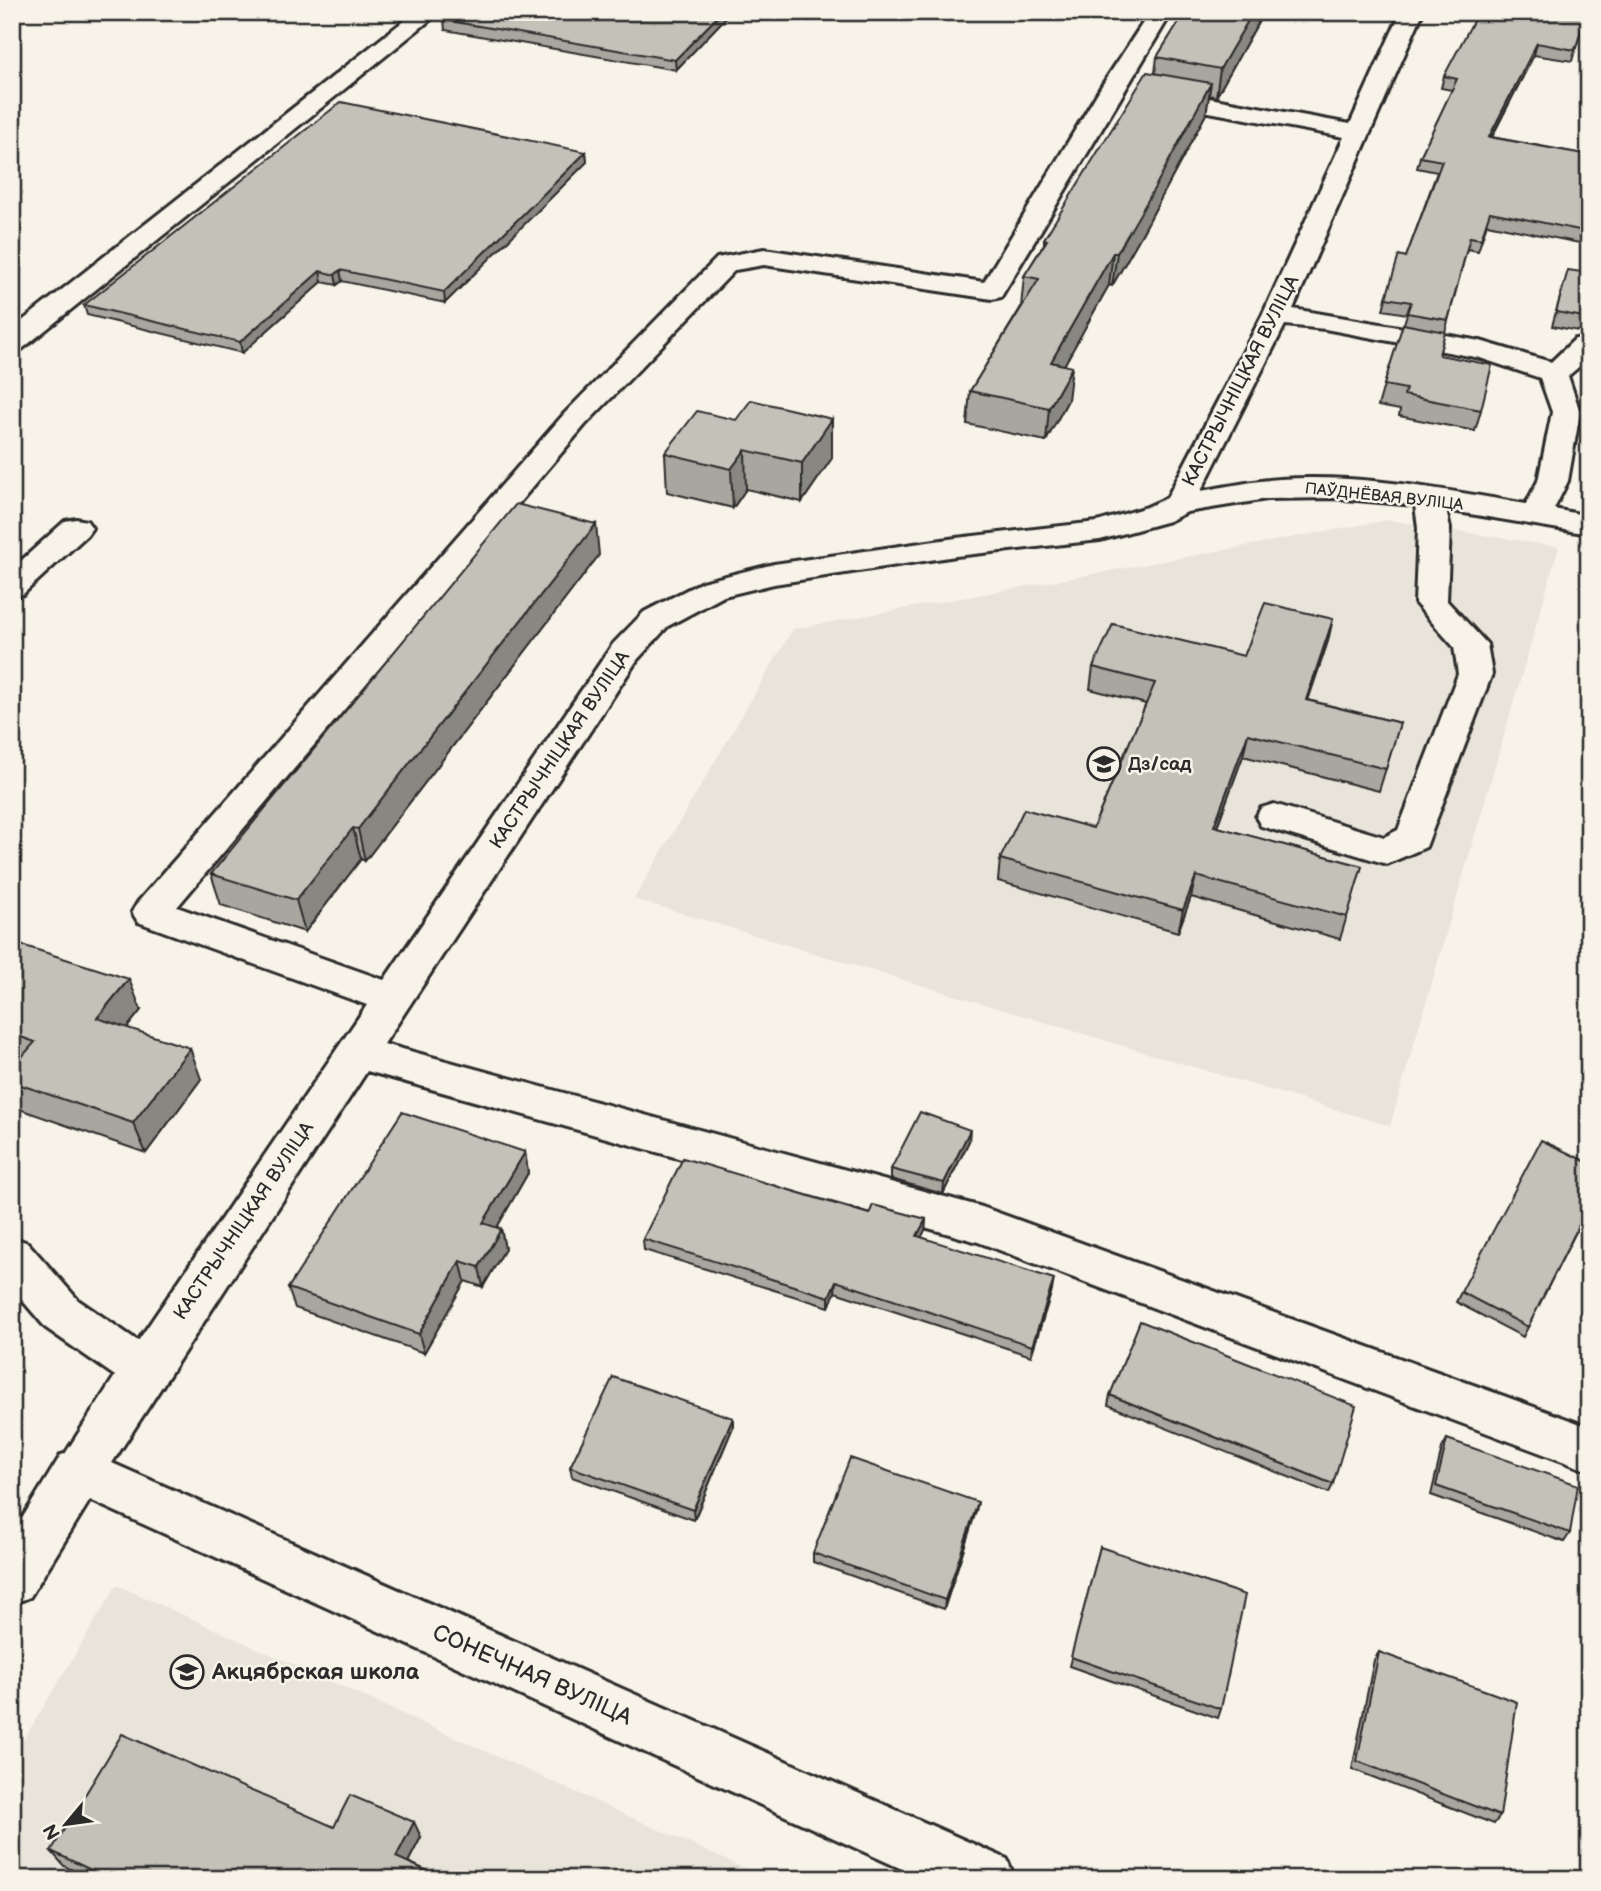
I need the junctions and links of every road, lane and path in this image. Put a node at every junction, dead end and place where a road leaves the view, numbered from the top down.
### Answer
1 (429, 12) edge
2 (1161, 12) edge
3 (1412, 12) edge
4 (1113, 87) junction
5 (1360, 133) junction
6 (1276, 316) junction
7 (12, 343) edge
8 (1586, 345) dead end
9 (1553, 373) junction
10 (1429, 499) junction
11 (1179, 504) junction
12 (1535, 516) junction
13 (1589, 525) edge
14 (76, 528) dead end
15 (12, 587) edge
16 (1274, 817) dead end
17 (393, 999) junction
18 (357, 1053) junction
19 (12, 1256) edge
20 (144, 1371) junction
21 (1589, 1449) edge
22 (78, 1471) junction
23 (12, 1580) edge
24 (987, 1879) edge

1 - 7 street
2 - 4 street
3 - 5 street, КАСТРЫЧНІЦКАЯ ВУЛІЦА
4 - 5 street
4 - 17 street
5 - 6 street, КАСТРЫЧНІЦКАЯ ВУЛІЦА
6 - 9 street
6 - 11 street, КАСТРЫЧНІЦКАЯ ВУЛІЦА
8 - 9 street
9 - 12 street
10 - 11 street, ПАЎДНЁВАЯ ВУЛІЦА
10 - 12 street, ПАЎДНЁВАЯ ВУЛІЦА
10 - 16 street
11 - 17 street, КАСТРЫЧНІЦКАЯ ВУЛІЦА
12 - 13 street, ПАЎДНЁВАЯ ВУЛІЦА
14 - 15 street
17 - 18 street, КАСТРЫЧНІЦКАЯ ВУЛІЦА
18 - 20 street, КАСТРЫЧНІЦКАЯ ВУЛІЦА
18 - 21 street
19 - 20 street
20 - 22 street, КАСТРЫЧНІЦКАЯ ВУЛІЦА
22 - 23 street, КАСТРЫЧНІЦКАЯ ВУЛІЦА
22 - 24 street, СОНЕЧНАЯ ВУЛІЦА

